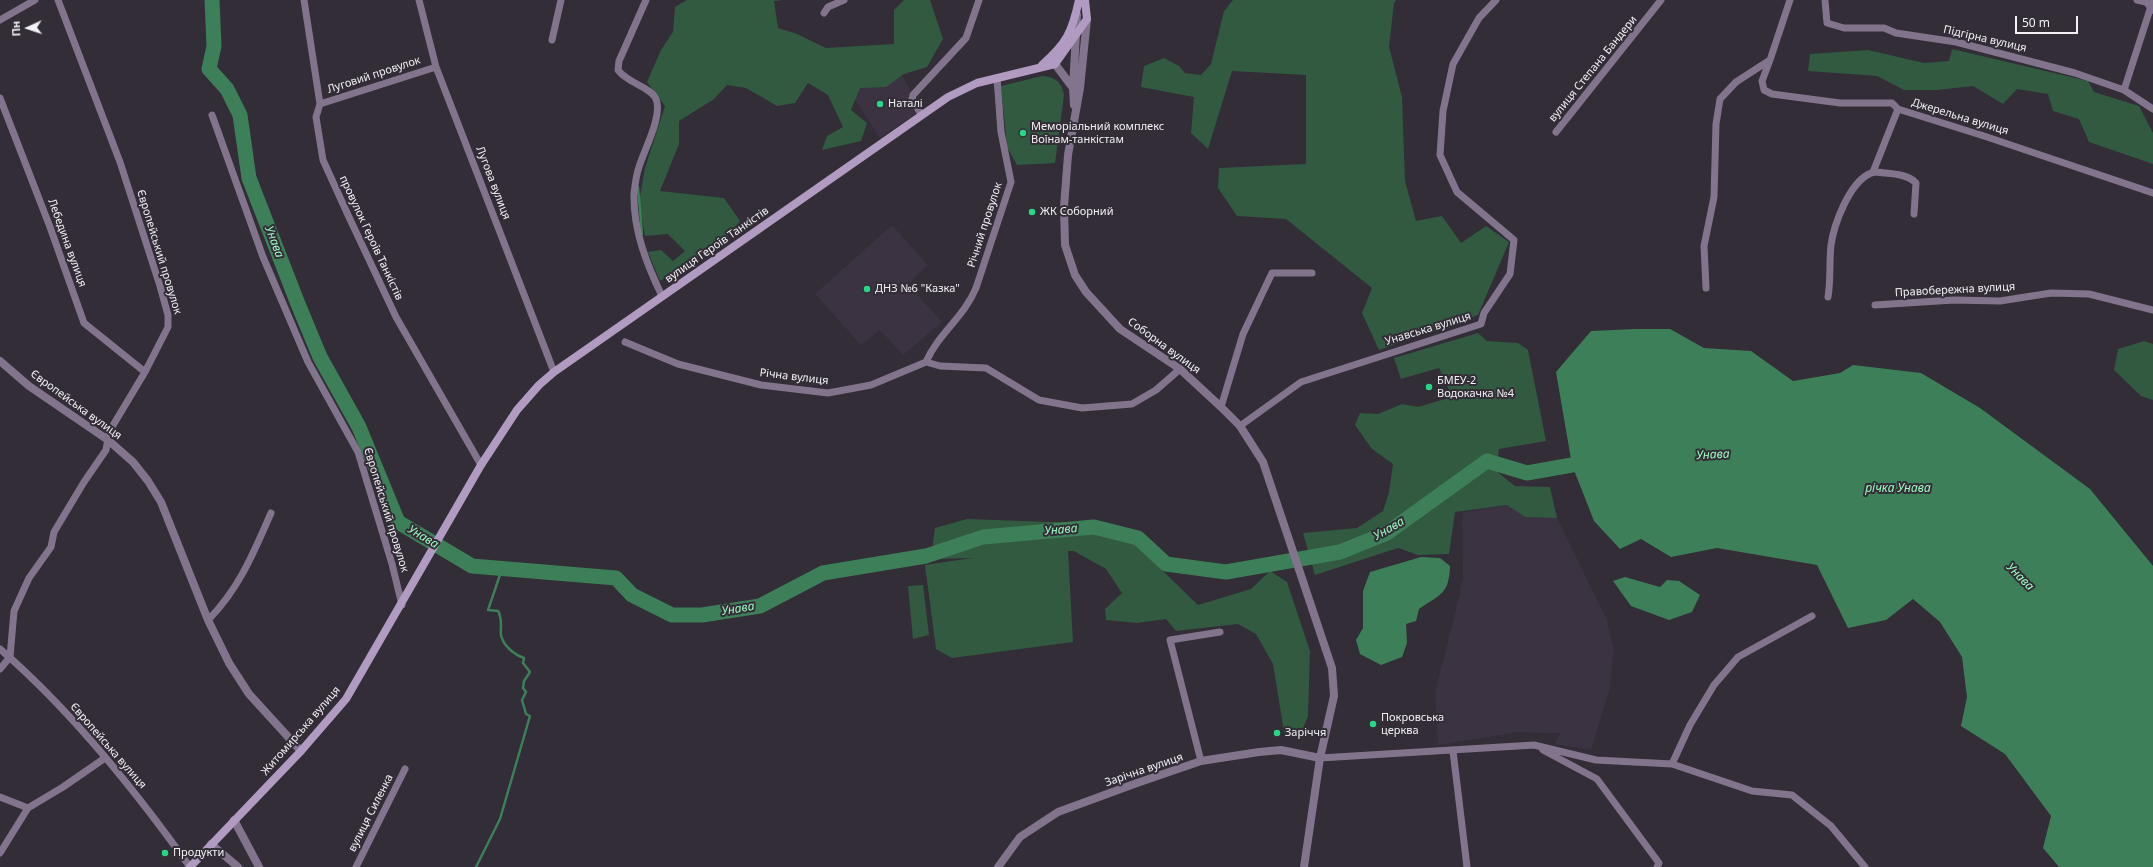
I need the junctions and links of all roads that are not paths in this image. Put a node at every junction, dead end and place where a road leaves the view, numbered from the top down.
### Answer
1 (35, 0) edge
2 (58, 0) edge
3 (304, 0) edge
4 (419, 0) edge
5 (561, 0) edge
6 (646, 0) edge
7 (844, 0) edge
8 (979, 0) edge
9 (1080, 0) edge
10 (1085, 0) edge
11 (1496, 0) edge
12 (1661, 0) edge
13 (1790, 0) edge
14 (1825, 0) edge
15 (2137, 0) edge
16 (2152, 6) edge
17 (824, 13) dead end
18 (1077, 13) joint
19 (1087, 19) junction
20 (0, 20) edge
21 (1073, 37) junction
22 (552, 40) dead end
23 (1770, 60) junction
24 (1055, 64) junction
25 (1041, 66) junction
26 (436, 67) junction
27 (997, 78) junction
28 (1073, 88) junction
29 (2124, 90) junction
30 (0, 98) edge
31 (320, 104) junction
32 (1076, 107) junction
33 (2153, 109) edge
34 (1898, 110) junction
35 (921, 114) junction
36 (212, 115) dead end
37 (1074, 118) junction
38 (1556, 132) dead end
39 (1873, 172) junction
40 (2153, 193) edge
41 (1914, 214) dead end
42 (1312, 273) dead end
43 (1706, 288) dead end
44 (662, 296) junction
45 (1828, 297) dead end
46 (1875, 305) dead end
47 (2153, 310) edge
48 (625, 342) dead end
49 (0, 361) edge
50 (926, 362) junction
51 (1180, 370) junction
52 (145, 372) junction
53 (554, 372) junction
54 (1221, 407) junction
55 (1240, 426) junction
56 (108, 440) junction
57 (481, 465) junction
58 (271, 513) dead end
59 (408, 593) joint
60 (402, 605) junction
61 (1812, 616) dead end
62 (208, 620) junction
63 (1220, 632) dead end
64 (0, 649) edge
65 (10, 657) junction
66 (0, 669) edge
67 (1534, 745) junction
68 (300, 751) junction
69 (1453, 751) junction
70 (105, 758) junction
71 (1320, 758) junction
72 (1201, 761) junction
73 (1672, 764) junction
74 (405, 769) dead end
75 (0, 797) edge
76 (28, 808) junction
77 (234, 820) junction
78 (211, 844) junction
79 (0, 853) edge
80 (190, 867) edge
81 (238, 867) edge
82 (259, 867) edge
83 (356, 867) edge
84 (998, 867) edge
85 (1304, 867) edge
86 (1466, 867) edge
87 (1657, 867) edge
88 (1865, 867) edge

1 - 20 street
2 - 52 street, Європейський провулок
3 - 31 street, провулок Героїв Танкістів
4 - 26 street, Лугова вулиця
5 - 22 street
6 - 44 street
7 - 17 street
8 - 35 street
9 - 18 main road
10 - 19 main road, Соборна вулиця
11 - 55 street, Унавська вулиця
12 - 38 street, вулиця Степана Бандери
13 - 23 street
14 - 29 street, Підгірна вулиця
15 - 16 street
16 - 29 street
18 - 21 street
19 - 21 main road, вулиця Героїв Танкістів
19 - 32 street, Соборна вулиця
21 - 24 main road, вулиця Героїв Танкістів
21 - 25 main road, вулиця Героїв Танкістів
21 - 28 street
21 - 32 street
23 - 34 street, Джерельна вулиця
23 - 43 street
24 - 25 main road, вулиця Героїв Танкістів
24 - 28 street
25 - 27 main road, вулиця Героїв Танкістів
26 - 31 street, Луговий провулок
26 - 53 street, Лугова вулиця
27 - 35 main road, вулиця Героїв Танкістів
27 - 50 street, Річний провулок
28 - 37 street
29 - 33 street, Підгірна вулиця
30 - 52 street, Лебедина вулиця
31 - 57 street, провулок Героїв Танкістів
32 - 37 street, Соборна вулиця
34 - 39 street
34 - 40 street, Джерельна вулиця
35 - 44 main road, вулиця Героїв Танкістів
36 - 60 street, Європейський провулок
37 - 51 street, Соборна вулиця
39 - 41 street
39 - 45 street
42 - 54 street
44 - 53 main road, вулиця Героїв Танкістів
46 - 47 street, Правобережна вулиця
48 - 50 street, Річна вулиця
49 - 56 street, Європейська вулиця
50 - 51 street
51 - 54 street, Соборна вулиця
52 - 56 street, Європейський провулок
53 - 57 main road, вулиця Героїв Танкістів
54 - 55 street, Соборна вулиця
55 - 71 street, Соборна вулиця
56 - 62 street, Європейська вулиця
56 - 65 street, Європейський провулок
57 - 59 main road, вулиця Героїв Танкістів
58 - 62 street
59 - 60 main road, Житомирська вулиця
60 - 68 main road, Житомирська вулиця
61 - 73 street
62 - 68 street, Європейська вулиця
63 - 72 street
64 - 65 street, Європейська вулиця
65 - 66 street
65 - 70 street, Європейська вулиця
67 - 69 street
67 - 73 street
67 - 87 street
68 - 77 main road, Житомирська вулиця
69 - 71 street
69 - 86 street
70 - 76 street
70 - 80 street, Європейська вулиця
71 - 72 street, Зарічна вулиця
71 - 85 street
72 - 84 street, Зарічна вулиця
73 - 88 street
74 - 83 street, вулиця Силенка
75 - 76 street
76 - 79 street
77 - 78 main road, Житомирська вулиця
77 - 82 street
78 - 80 main road, Житомирська вулиця
78 - 81 street

